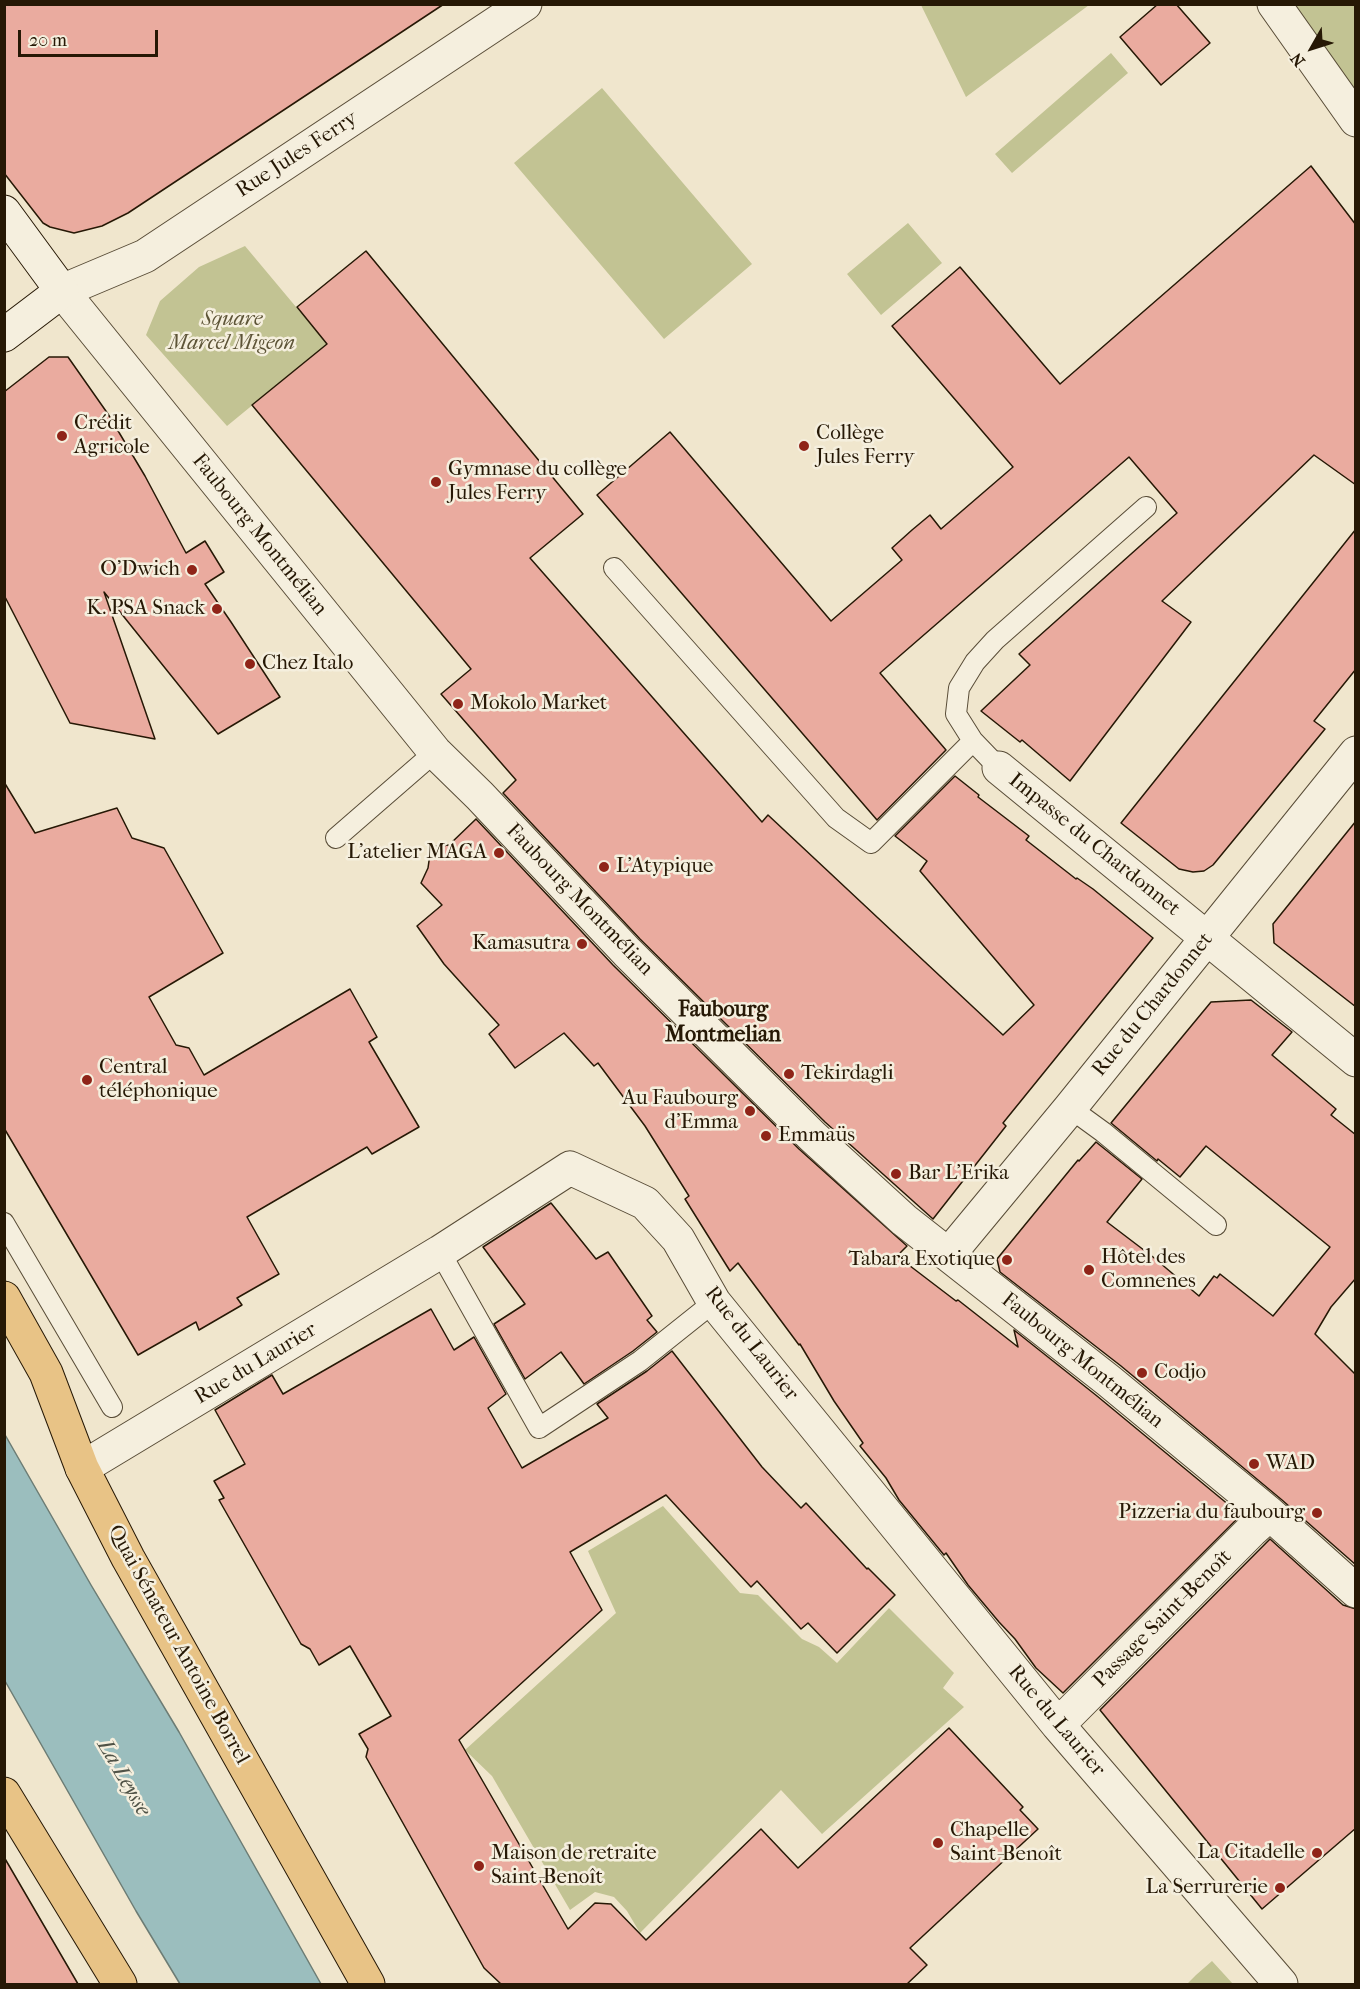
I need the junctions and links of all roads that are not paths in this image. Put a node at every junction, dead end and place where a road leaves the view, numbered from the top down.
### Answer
1 (525, 4) edge
2 (1274, 4) edge
3 (1356, 120) edge
4 (4, 212) edge
5 (62, 291) junction
6 (4, 335) edge
7 (1146, 507) dead end
8 (614, 568) dead end
9 (973, 741) junction
10 (435, 752) junction
11 (1356, 753) edge
12 (999, 768) joint
13 (336, 838) dead end
14 (1207, 937) junction
15 (1356, 1060) edge
16 (1070, 1107) junction
17 (4, 1223) edge
18 (1216, 1225) dead end
19 (955, 1249) junction
20 (440, 1252) junction
21 (4, 1298) edge
22 (714, 1302) junction
23 (112, 1407) dead end
24 (82, 1468) junction
25 (1270, 1514) junction
26 (1356, 1591) edge
27 (1058, 1725) junction
28 (4, 1794) edge
29 (120, 1984) edge
30 (368, 1984) edge
31 (1281, 1984) edge

1 - 5 street, Rue Jules Ferry
2 - 3 street
4 - 5 street, Faubourg Montmélian
5 - 6 street, Rue Jules Ferry
5 - 10 street, Faubourg Montmélian
7 - 9 lane
8 - 9 lane
9 - 12 lane
10 - 13 lane
10 - 19 street, Faubourg Montmélian
11 - 14 street, Rue du Chardonnet
12 - 14 street, Impasse du Chardonnet
14 - 15 street, Impasse du Chardonnet
14 - 16 street, Rue du Chardonnet
16 - 18 lane
16 - 19 street, Rue du Chardonnet
17 - 23 lane
19 - 25 street, Faubourg Montmélian
20 - 22 street, Rue du Laurier
20 - 22 lane
20 - 24 street, Rue du Laurier
21 - 24 main road, Quai Sénateur Antoine Borrel
22 - 27 street, Rue du Laurier
24 - 30 main road, Quai Sénateur Antoine Borrel
25 - 26 street, Faubourg Montmélian
25 - 27 street, Passage Saint-Benoît
27 - 31 street, Rue du Laurier
28 - 29 main road

